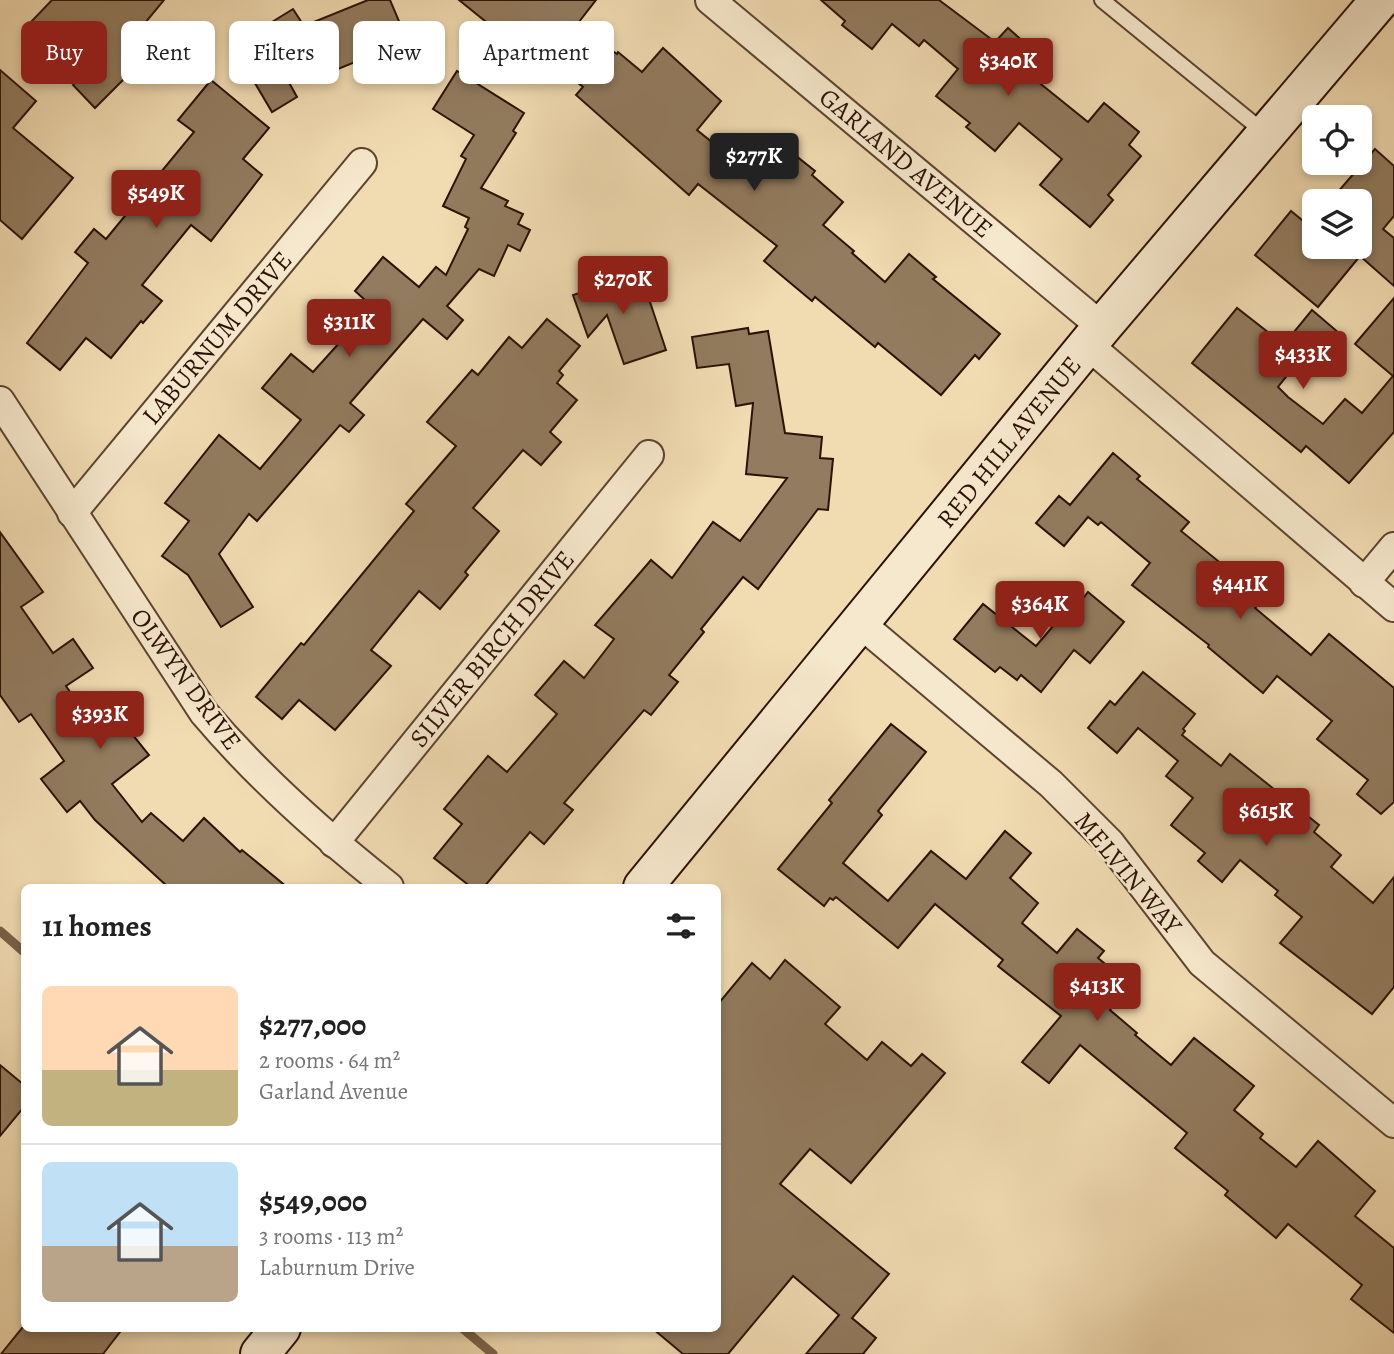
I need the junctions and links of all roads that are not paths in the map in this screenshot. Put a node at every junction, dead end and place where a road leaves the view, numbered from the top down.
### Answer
1 (710, 0) edge
2 (1102, 0) edge
3 (1380, 0) edge
4 (1266, 134) junction
5 (362, 163) dead end
6 (1095, 336) junction
7 (0, 401) edge
8 (649, 455) dead end
9 (72, 513) junction
10 (1394, 547) edge
11 (1364, 583) junction
12 (1394, 607) edge
13 (860, 624) junction
14 (334, 843) junction
15 (385, 884) edge
16 (645, 884) edge
17 (1394, 1123) edge
18 (278, 1332) edge
19 (260, 1354) edge

1 - 6 street, GARLAND AVENUE
2 - 4 lane
3 - 4 main road, RED HILL AVENUE
4 - 6 main road, RED HILL AVENUE
5 - 9 street, LABURNUM DRIVE
6 - 11 street, GARLAND AVENUE
6 - 13 main road, RED HILL AVENUE
7 - 9 street, OLWYN DRIVE
8 - 14 street, SILVER BIRCH DRIVE
9 - 14 street, OLWYN DRIVE
10 - 11 street
11 - 12 street, GARLAND AVENUE
13 - 16 main road, RED HILL AVENUE
13 - 17 street, MELVIN WAY
14 - 15 street, OLWYN DRIVE
18 - 19 main road

